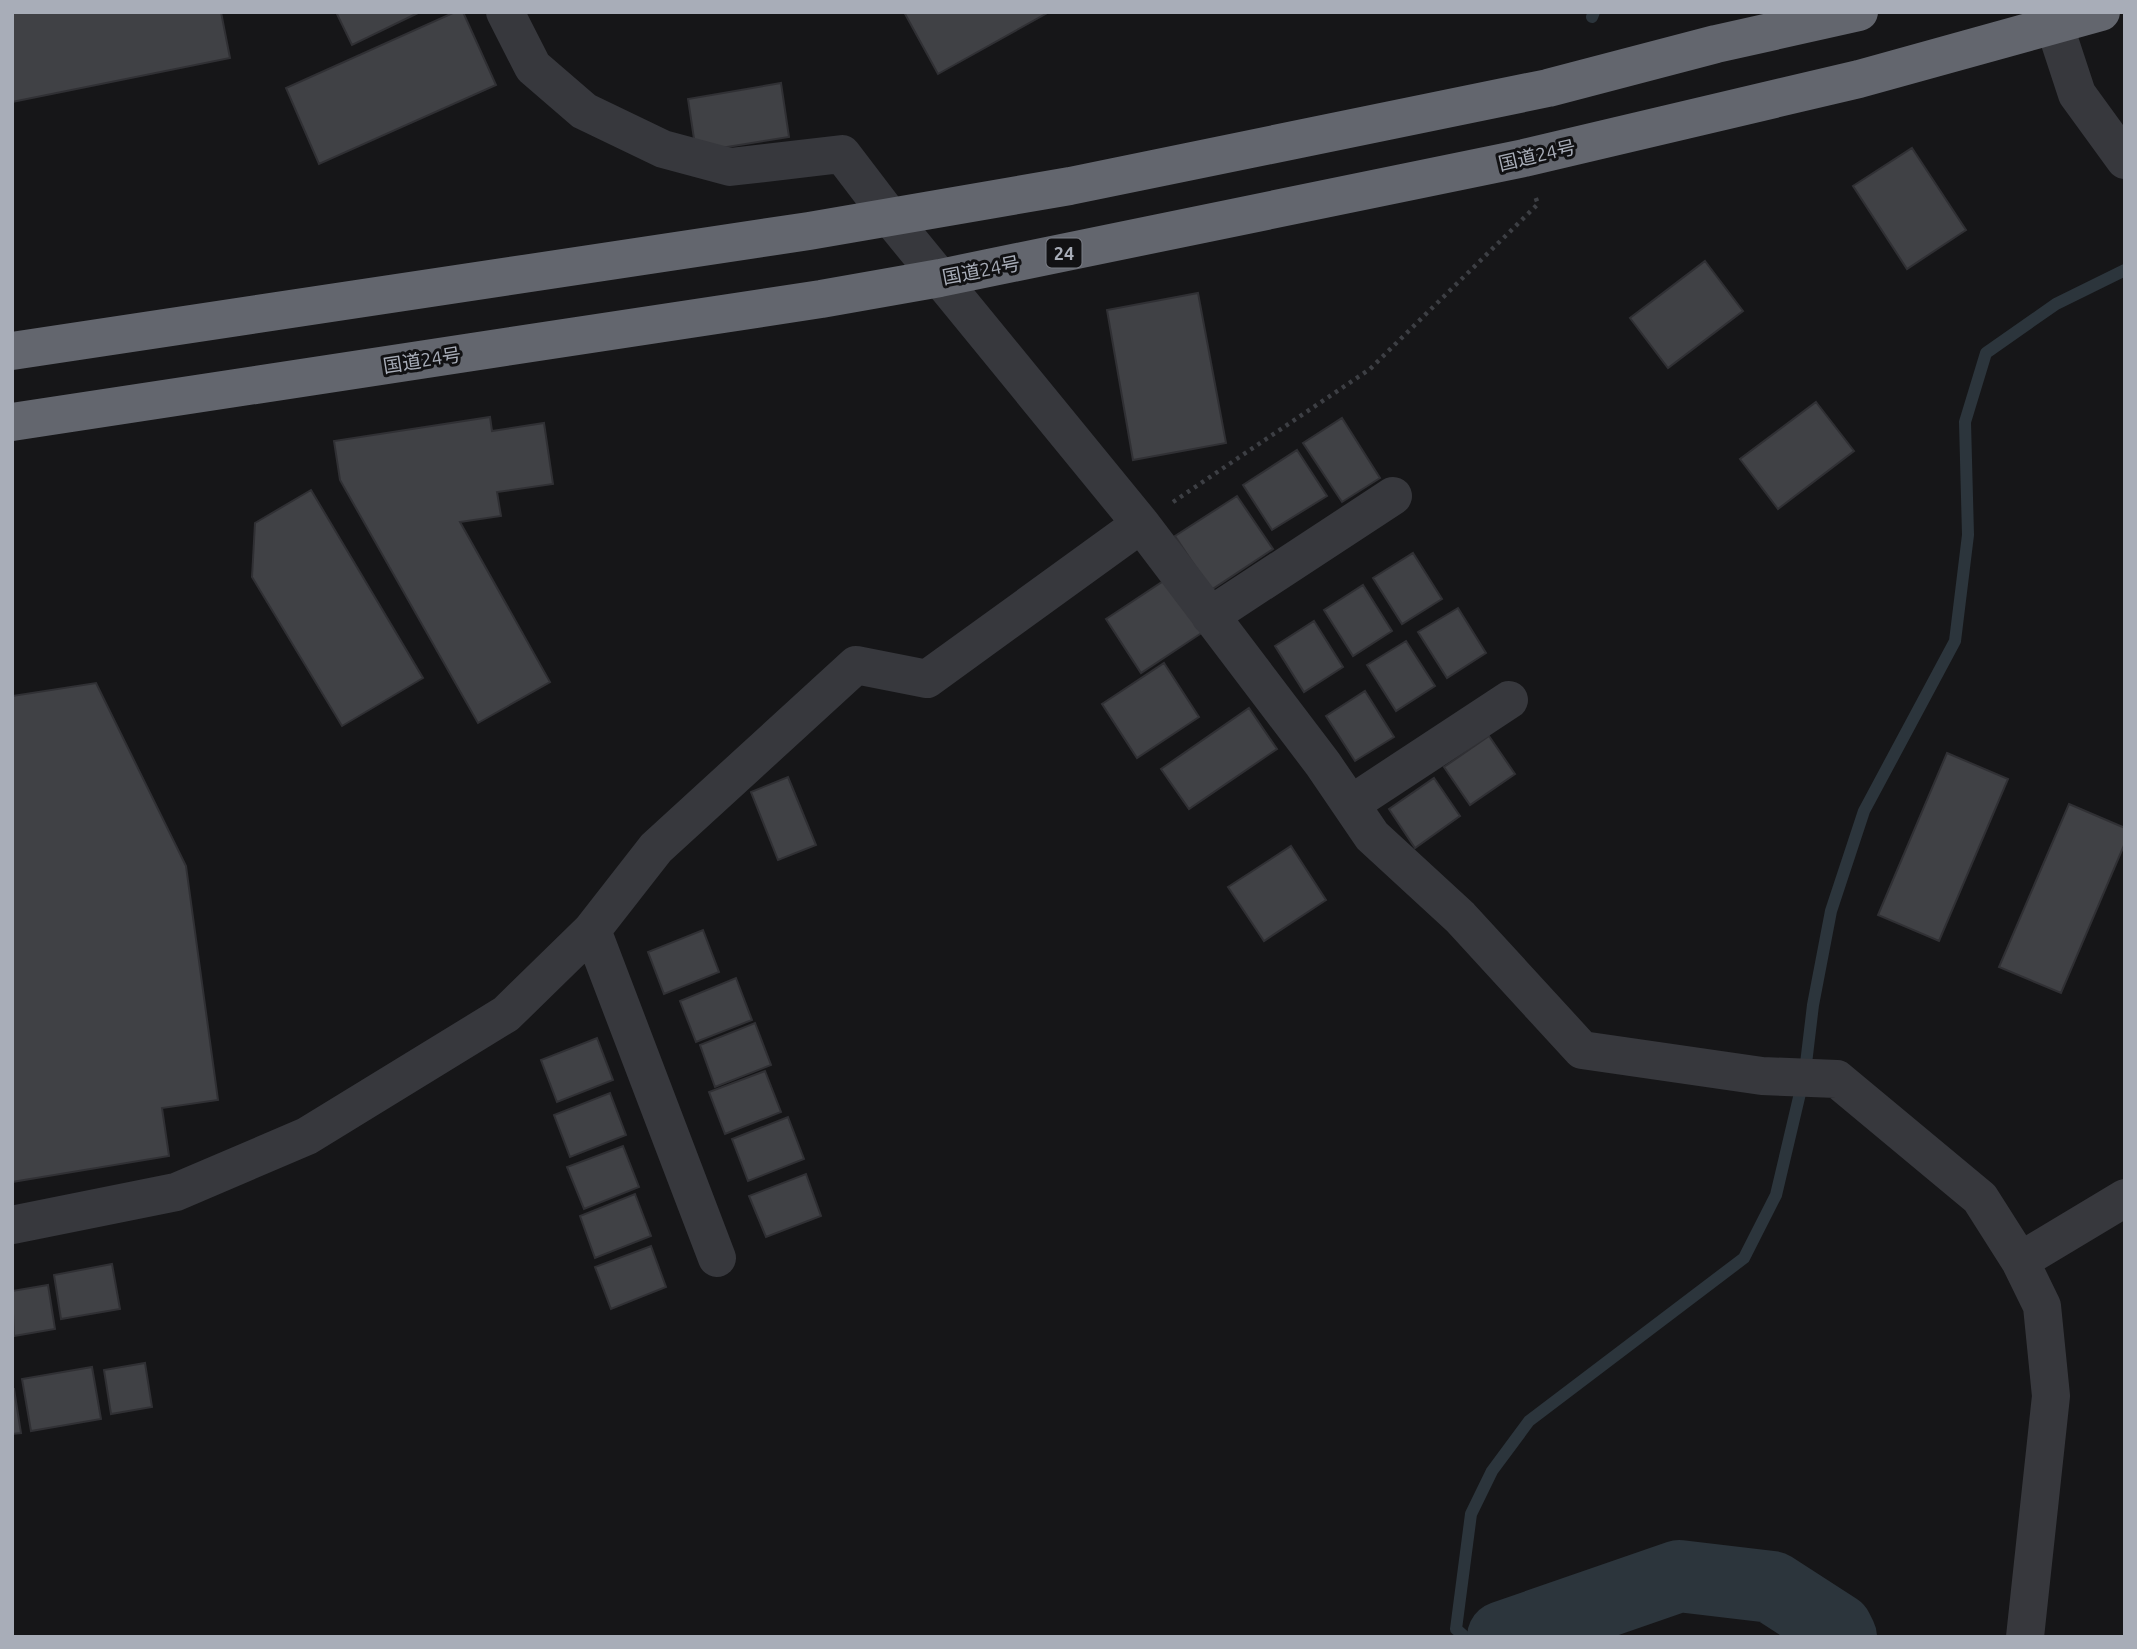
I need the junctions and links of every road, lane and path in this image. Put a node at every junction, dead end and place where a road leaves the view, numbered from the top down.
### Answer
1 (505, 12) edge
2 (1859, 12) edge
3 (2101, 12) edge
4 (2053, 19) edge
5 (1524, 158) junction
6 (2125, 160) edge
7 (890, 217) junction
8 (940, 278) junction
9 (12, 351) edge
10 (12, 422) edge
11 (1393, 496) dead end
12 (1141, 524) junction
13 (1210, 616) junction
14 (1509, 700) dead end
15 (1351, 804) junction
16 (592, 930) junction
17 (2125, 1198) edge
18 (12, 1226) edge
19 (717, 1258) dead end
20 (2020, 1261) junction
21 (2025, 1637) edge

1 - 7 street
2 - 7 highway
3 - 4 highway, 国道24号 / 24
4 - 5 highway, 国道24号 / 24
4 - 6 street
5 - 8 highway, 国道24号 / 24
5 - 12 path
7 - 8 street
7 - 9 highway
8 - 10 highway, 国道24号 / 24
8 - 12 street
11 - 13 street
12 - 13 street
12 - 16 street
13 - 15 street
14 - 15 street
15 - 20 street
16 - 18 street
16 - 19 street
17 - 20 street
20 - 21 street

